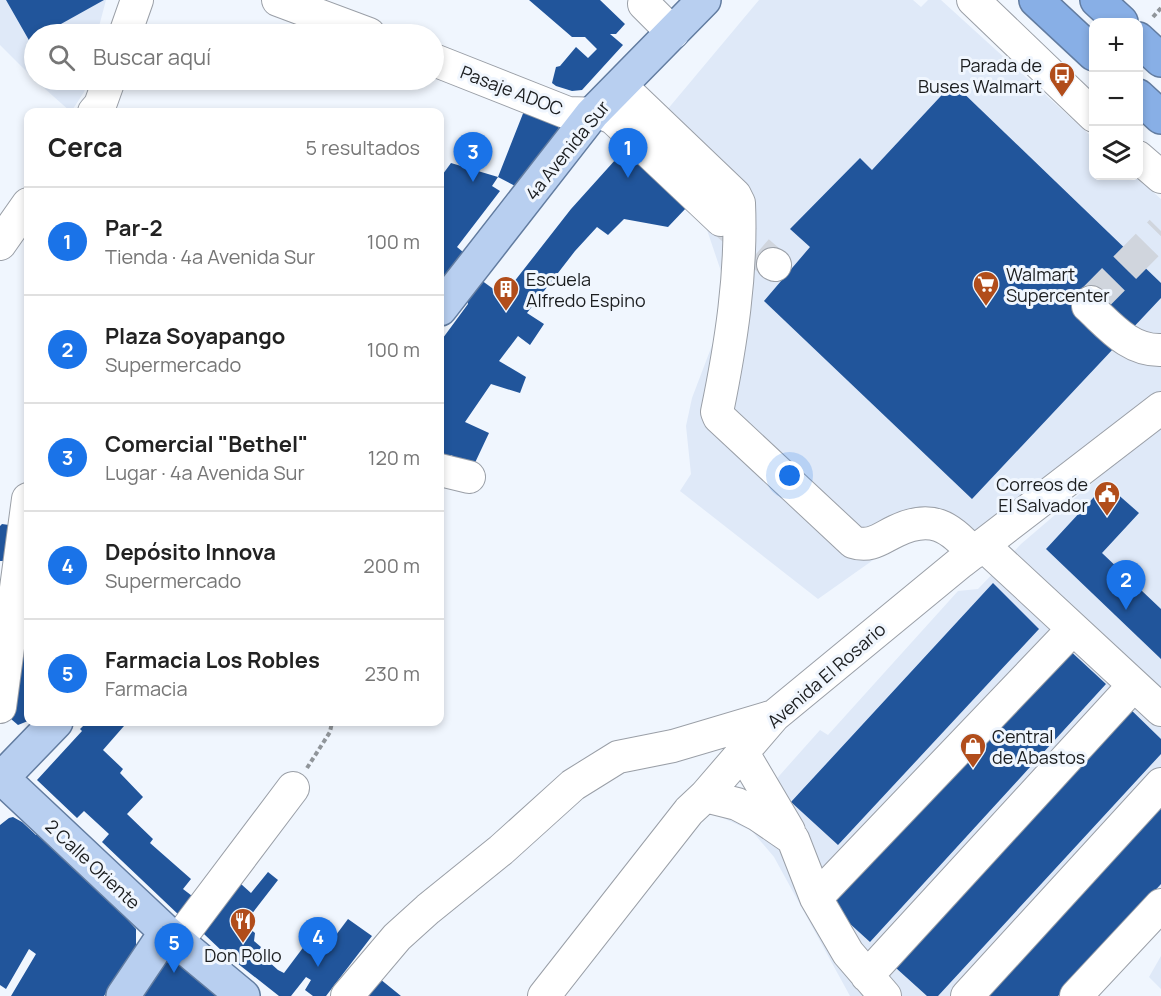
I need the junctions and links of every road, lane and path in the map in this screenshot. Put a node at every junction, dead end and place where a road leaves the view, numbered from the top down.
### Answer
1 (137, 0) edge
2 (278, 0) edge
3 (704, 0) edge
4 (973, 0) edge
5 (1036, 0) edge
6 (1097, 0) edge
7 (644, 4) dead end
8 (1117, 18) edge
9 (129, 24) edge
10 (342, 24) edge
11 (673, 33) junction
12 (1143, 44) edge
13 (1089, 49) edge
14 (1161, 60) edge
15 (444, 64) edge
16 (621, 86) junction
17 (1143, 101) edge
18 (1089, 111) edge
19 (592, 114) junction
20 (1161, 117) edge
21 (1143, 161) edge
22 (1161, 177) edge
23 (24, 210) edge
24 (721, 220) tunnel mouth
25 (0, 244) edge
26 (444, 304) edge
27 (1090, 304) dead end
28 (1161, 350) edge
29 (1161, 408) edge
30 (24, 530) edge
31 (978, 549) junction
32 (1073, 629) junction
33 (1134, 685) junction
34 (0, 707) edge
35 (1161, 710) edge
36 (774, 716) junction
37 (52, 726) edge
38 (331, 726) edge
39 (743, 753) junction
40 (0, 772) edge
41 (1161, 784) edge
42 (293, 788) joint
43 (705, 796) junction
44 (794, 839) junction
45 (816, 898) junction
46 (1161, 905) edge
47 (172, 937) junction
48 (876, 986) edge
49 (123, 996) edge
50 (243, 996) edge
51 (347, 996) edge
52 (544, 996) edge
53 (967, 996) edge
54 (1076, 996) edge

1 - 9 street
2 - 10 street
3 - 11 main road, 4a Avenida Sur
4 - 18 street
5 - 13 highway
6 - 8 highway
7 - 11 street
11 - 16 main road, 4a Avenida Sur
12 - 14 highway
15 - 19 street, Pasaje ADOC
16 - 19 main road, 4a Avenida Sur
16 - 31 street
17 - 20 highway
19 - 24 street, Pasaje ADOC
19 - 26 main road, 4a Avenida Sur
21 - 22 street
23 - 25 street
27 - 28 street
29 - 31 street, Avenida El Rosario
30 - 34 street
31 - 32 street
31 - 36 street, Avenida El Rosario
32 - 33 street
32 - 45 street
33 - 35 street
33 - 48 street
36 - 39 street, Avenida El Rosario
36 - 51 street
37 - 40 main road
38 - 42 path
39 - 43 street, Avenida El Rosario
39 - 44 street
40 - 47 main road, 2 Calle Oriente
41 - 53 street
42 - 47 street
43 - 44 street
43 - 52 street, Avenida El Rosario
44 - 45 street
45 - 48 street
46 - 54 street
47 - 49 main road
47 - 50 main road, 2 Calle Oriente

